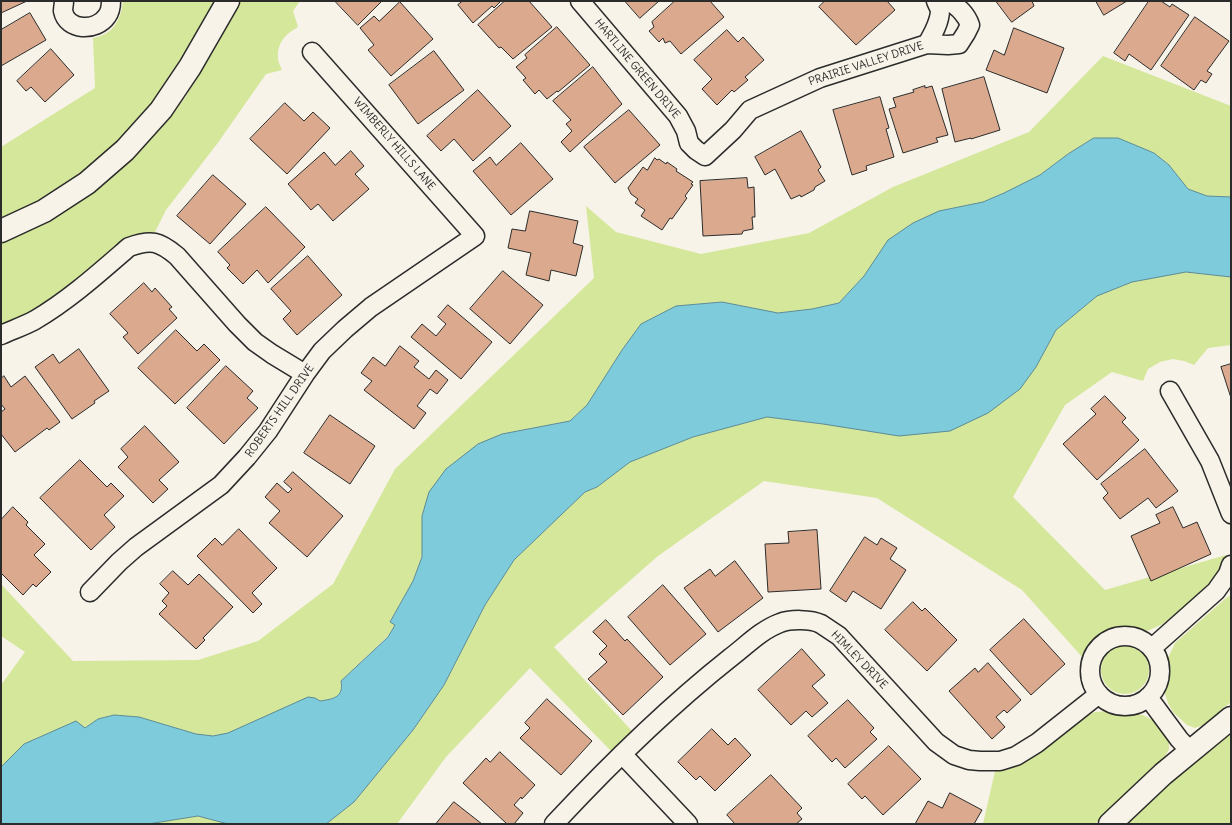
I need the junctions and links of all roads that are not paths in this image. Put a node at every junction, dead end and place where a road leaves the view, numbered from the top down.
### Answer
1 (64, 1) edge
2 (111, 1) edge
3 (228, 1) edge
4 (580, 1) edge
5 (936, 1) edge
6 (949, 1) edge
7 (927, 44) junction
8 (312, 52) dead end
9 (704, 156) joint
10 (1, 231) edge
11 (475, 236) joint
12 (1, 334) edge
13 (305, 374) junction
14 (1170, 391) dead end
15 (1231, 514) edge
16 (1230, 572) edge
17 (90, 592) dead end
18 (1152, 648) junction
19 (1099, 694) junction
20 (1148, 697) junction
21 (1231, 718) edge
22 (1190, 751) junction
23 (622, 754) junction
24 (554, 824) edge
25 (688, 824) edge
26 (1110, 824) edge

1 - 2 street
3 - 10 street
4 - 9 street, HARTLINE GREEN DRIVE
5 - 7 street
6 - 7 street, PRAIRIE VALLEY DRIVE
7 - 9 street, PRAIRIE VALLEY DRIVE
8 - 11 street, WIMBERLY HILLS LANE
11 - 13 street, ROBERTS HILL DRIVE
12 - 13 street
13 - 17 street, ROBERTS HILL DRIVE
14 - 15 street
16 - 18 street
18 - 19 street
18 - 20 street
19 - 20 street
19 - 23 street, HIMLEY DRIVE
20 - 22 street
21 - 22 street
22 - 26 street
23 - 24 street, HIMLEY DRIVE
23 - 25 street

